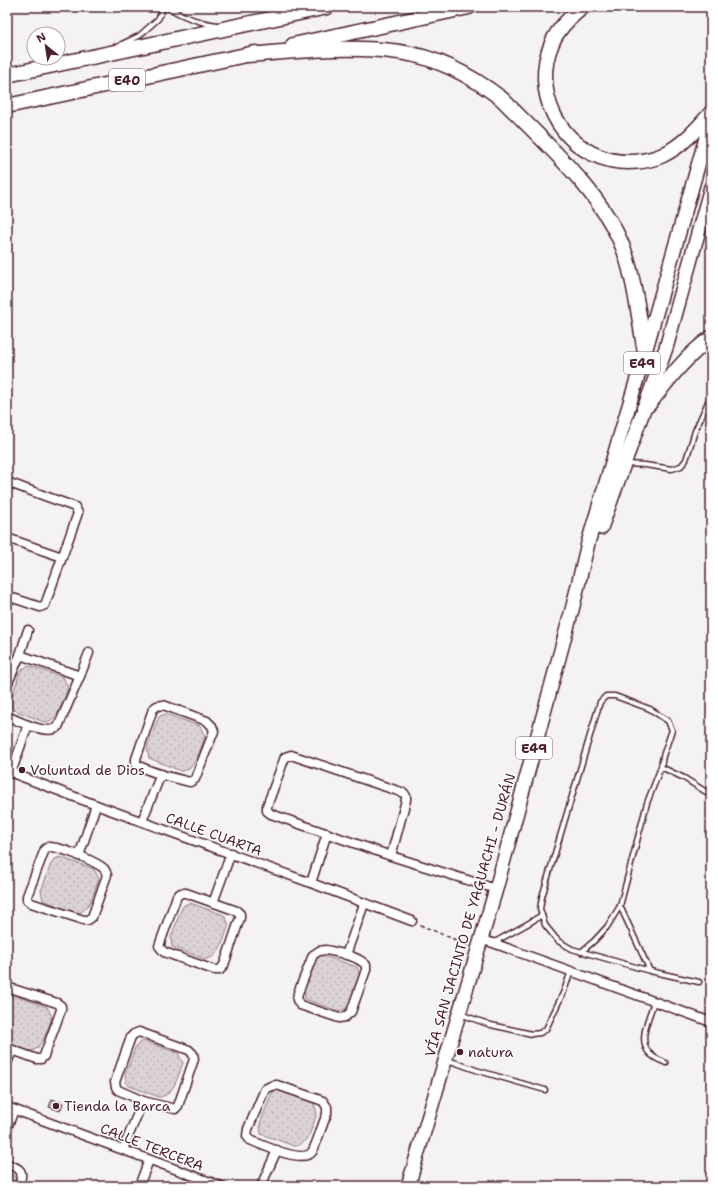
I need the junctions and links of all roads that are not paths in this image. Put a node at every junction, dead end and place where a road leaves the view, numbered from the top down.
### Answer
1 (165, 7) edge
2 (327, 7) edge
3 (469, 7) edge
4 (583, 7) edge
5 (235, 26) junction
6 (247, 54) junction
7 (101, 55) junction
8 (7, 75) edge
9 (7, 106) edge
10 (711, 113) edge
11 (711, 120) edge
12 (711, 187) edge
13 (711, 338) edge
14 (645, 352) junction
15 (711, 395) edge
16 (644, 408) junction
17 (624, 464) junction
18 (7, 482) edge
19 (7, 538) edge
20 (62, 557) junction
21 (7, 596) edge
22 (572, 606) junction
23 (28, 630) dead end
24 (89, 653) dead end
25 (20, 655) junction
26 (80, 676) junction
27 (7, 685) edge
28 (7, 716) edge
29 (28, 725) junction
30 (661, 767) junction
31 (9, 772) edge
32 (161, 774) junction
33 (711, 795) edge
34 (96, 805) junction
35 (142, 821) junction
36 (327, 833) junction
37 (231, 853) junction
38 (79, 856) junction
39 (391, 856) junction
40 (311, 883) junction
41 (496, 889) junction
42 (213, 903) junction
43 (364, 904) junction
44 (620, 906) junction
45 (542, 914) junction
46 (412, 922) road end
47 (484, 944) junction
48 (581, 952) junction
49 (346, 955) junction
50 (571, 971) junction
51 (650, 971) junction
52 (699, 982) dead end
53 (7, 987) edge
54 (654, 1002) junction
55 (460, 1014) junction
56 (711, 1022) edge
57 (10, 1049) edge
58 (446, 1059) junction
59 (7, 1062) edge
60 (666, 1064) dead end
61 (545, 1090) dead end
62 (143, 1101) junction
63 (11, 1108) edge
64 (7, 1128) edge
65 (123, 1149) junction
66 (276, 1150) junction
67 (148, 1160) junction
68 (7, 1164) edge
69 (19, 1186) edge
70 (139, 1186) edge
71 (221, 1186) edge
72 (261, 1186) edge
73 (408, 1186) edge

1 - 5 lane
1 - 7 lane
2 - 5 highway, E40
3 - 6 highway, E40
4 - 10 highway
5 - 7 highway, E40
6 - 9 highway, E40
6 - 14 highway
7 - 8 highway, E40
11 - 14 main road, VÍA SAN JACINTO DE YAGUACHI - DURÁN / E49
12 - 16 main road, VÍA SAN JACINTO DE YAGUACHI - DURÁN / E49
13 - 16 highway
14 - 22 main road, VÍA SAN JACINTO DE YAGUACHI - DURÁN / E49
15 - 17 lane
16 - 17 main road, VÍA SAN JACINTO DE YAGUACHI - DURÁN / E49
17 - 22 main road, VÍA SAN JACINTO DE YAGUACHI - DURÁN / E49
18 - 20 street
19 - 20 street
20 - 21 street
22 - 41 main road, VÍA SAN JACINTO DE YAGUACHI - DURÁN / E49
23 - 25 street
24 - 26 street
25 - 26 street
25 - 27 street
26 - 29 street
28 - 29 street
29 - 31 street
30 - 33 lane
30 - 44 lane
30 - 45 lane
31 - 34 street, CALLE CUARTA
32 - 32 street
32 - 35 street
34 - 35 street, CALLE CUARTA
34 - 38 street
35 - 37 street, CALLE CUARTA
36 - 39 street
36 - 39 street
36 - 40 street
37 - 40 street, CALLE CUARTA
37 - 42 street
38 - 38 street
39 - 41 street
40 - 43 street, CALLE CUARTA
41 - 47 main road, VÍA SAN JACINTO DE YAGUACHI - DURÁN / E49
42 - 42 street
43 - 46 street, CALLE CUARTA
43 - 49 street
44 - 48 lane
44 - 51 lane
45 - 47 lane
45 - 48 lane
47 - 50 street
47 - 55 main road, VÍA SAN JACINTO DE YAGUACHI - DURÁN / E49
48 - 51 lane
49 - 49 street
50 - 54 street
50 - 55 lane
51 - 52 lane
53 - 57 street
54 - 56 street
54 - 60 lane
55 - 58 main road, VÍA SAN JACINTO DE YAGUACHI - DURÁN / E49
57 - 59 street
58 - 61 lane
58 - 73 main road, VÍA SAN JACINTO DE YAGUACHI - DURÁN / E49
62 - 62 street
62 - 65 street
63 - 64 street
63 - 65 street, CALLE TERCERA
65 - 67 street, CALLE TERCERA
66 - 66 street
66 - 72 street
67 - 70 street
67 - 71 street, CALLE TERCERA
68 - 69 street

